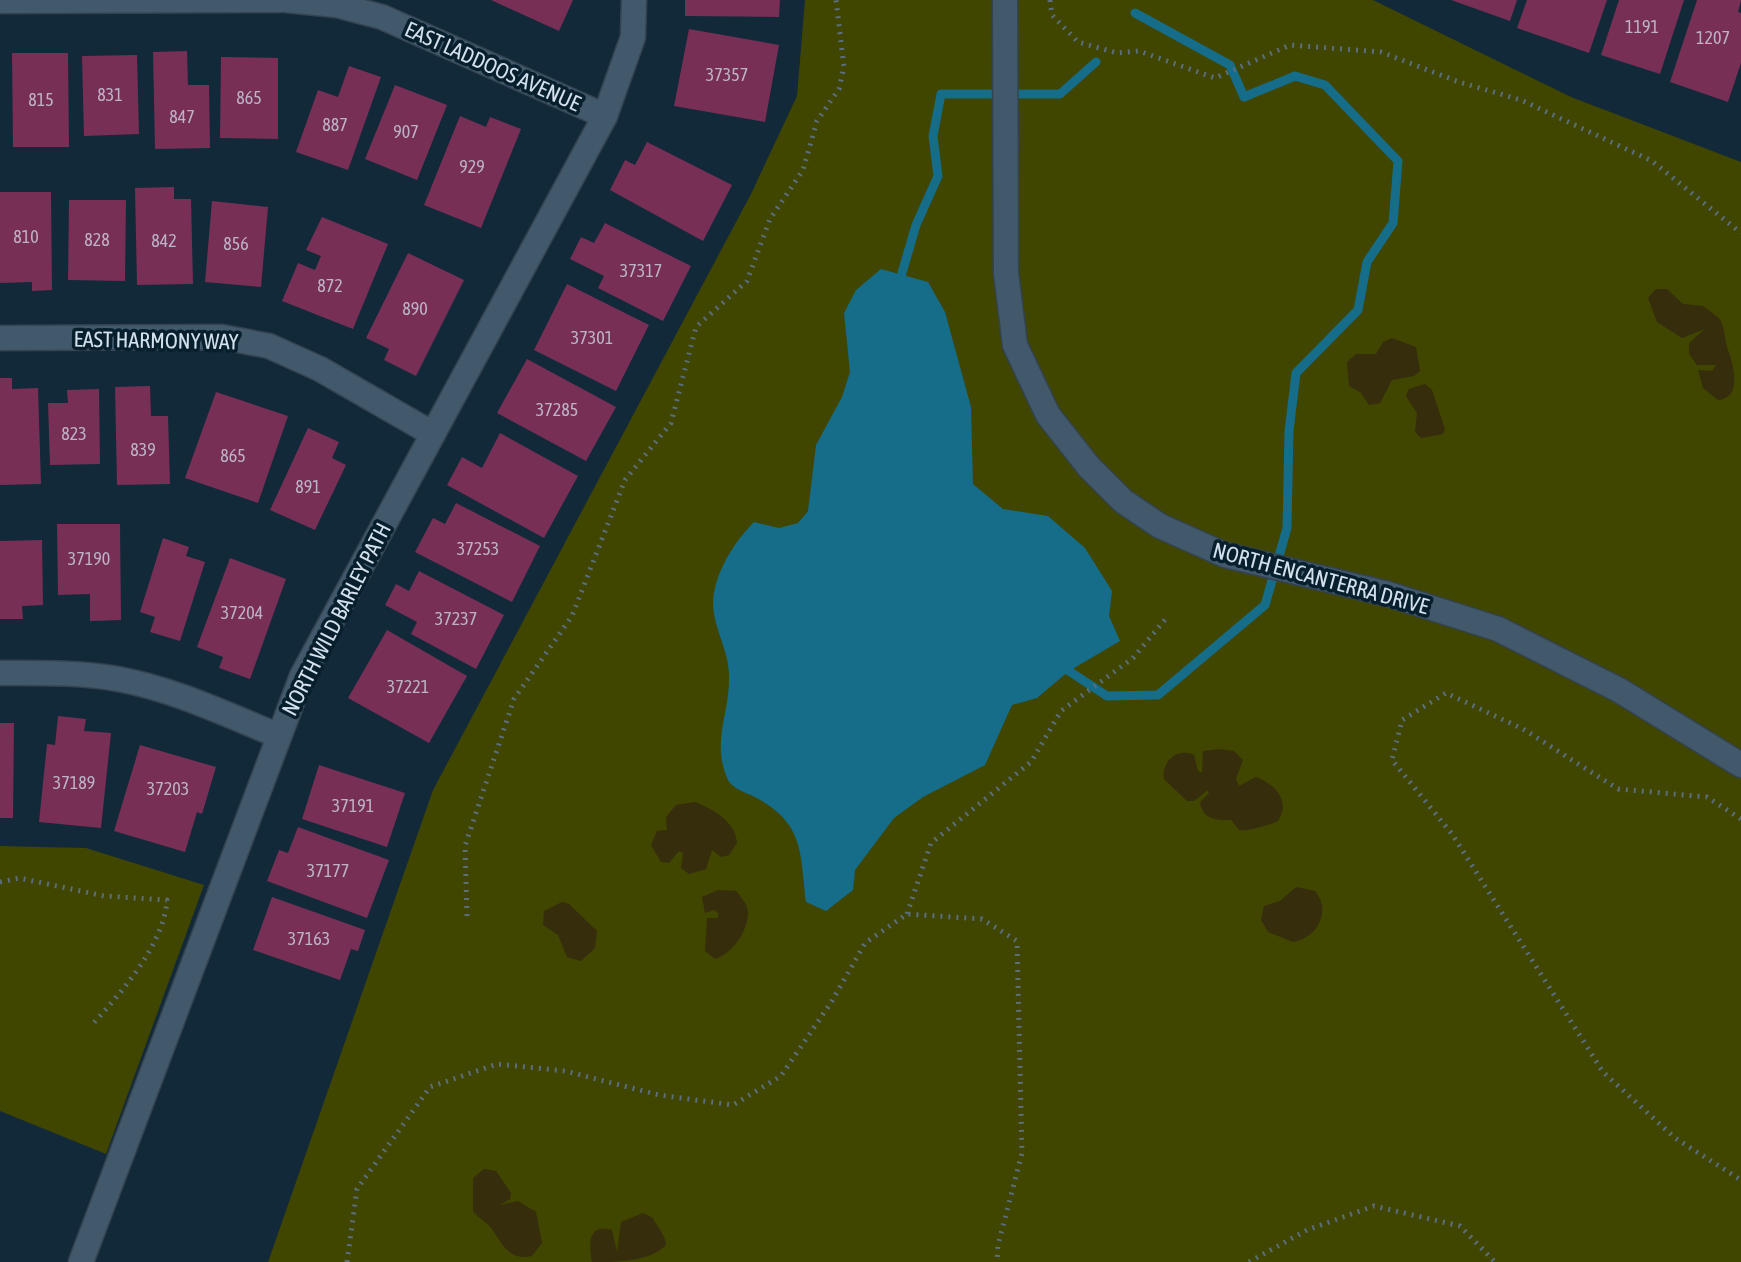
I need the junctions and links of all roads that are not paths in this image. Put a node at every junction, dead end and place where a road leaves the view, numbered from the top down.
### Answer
1 (280, 0) edge
2 (286, 0) edge
3 (634, 0) edge
4 (1005, 0) edge
5 (0, 1) edge
6 (605, 116) junction
7 (0, 338) edge
8 (433, 434) junction
9 (0, 673) edge
10 (277, 735) junction
11 (1741, 765) edge
12 (81, 1262) edge

1 - 5 street
2 - 6 street, EAST LADDOOS AVENUE
3 - 6 street, NORTH WILD BARLEY PATH
4 - 11 street, NORTH ENCANTERRA DRIVE
6 - 8 street, NORTH WILD BARLEY PATH
7 - 8 street, EAST HARMONY WAY
8 - 10 street, NORTH WILD BARLEY PATH
9 - 10 street
10 - 12 street, NORTH WILD BARLEY PATH

